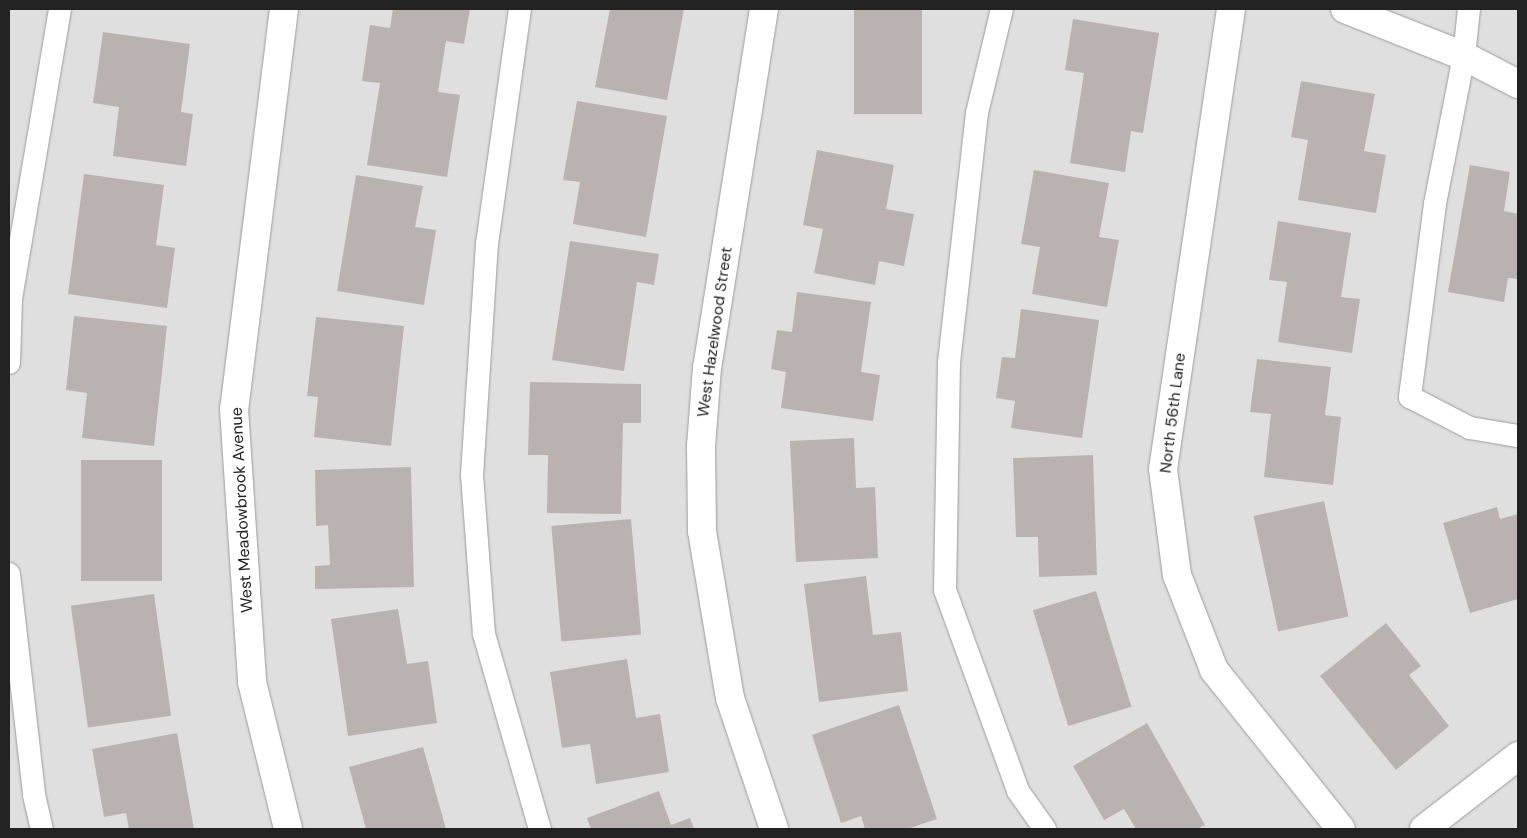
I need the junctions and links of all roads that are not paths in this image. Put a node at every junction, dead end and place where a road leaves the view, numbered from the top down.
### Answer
1 (60, 9) edge
2 (284, 9) edge
3 (520, 9) edge
4 (764, 9) edge
5 (1002, 9) edge
6 (1231, 9) edge
7 (1345, 9) edge
8 (1469, 9) edge
9 (1464, 56) junction
10 (1518, 84) edge
11 (9, 363) edge
12 (1518, 436) edge
13 (9, 574) edge
14 (1518, 756) edge
15 (42, 829) edge
16 (288, 829) edge
17 (540, 829) edge
18 (774, 829) edge
19 (1045, 829) edge
20 (1341, 829) edge
21 (1424, 829) edge

1 - 11 lane
2 - 16 street, West Meadowbrook Avenue
3 - 17 lane
4 - 18 street, West Hazelwood Street
5 - 19 lane
6 - 20 street, North 56th Lane
7 - 9 street
8 - 9 lane
9 - 10 street
9 - 12 lane
13 - 15 lane
14 - 21 street

